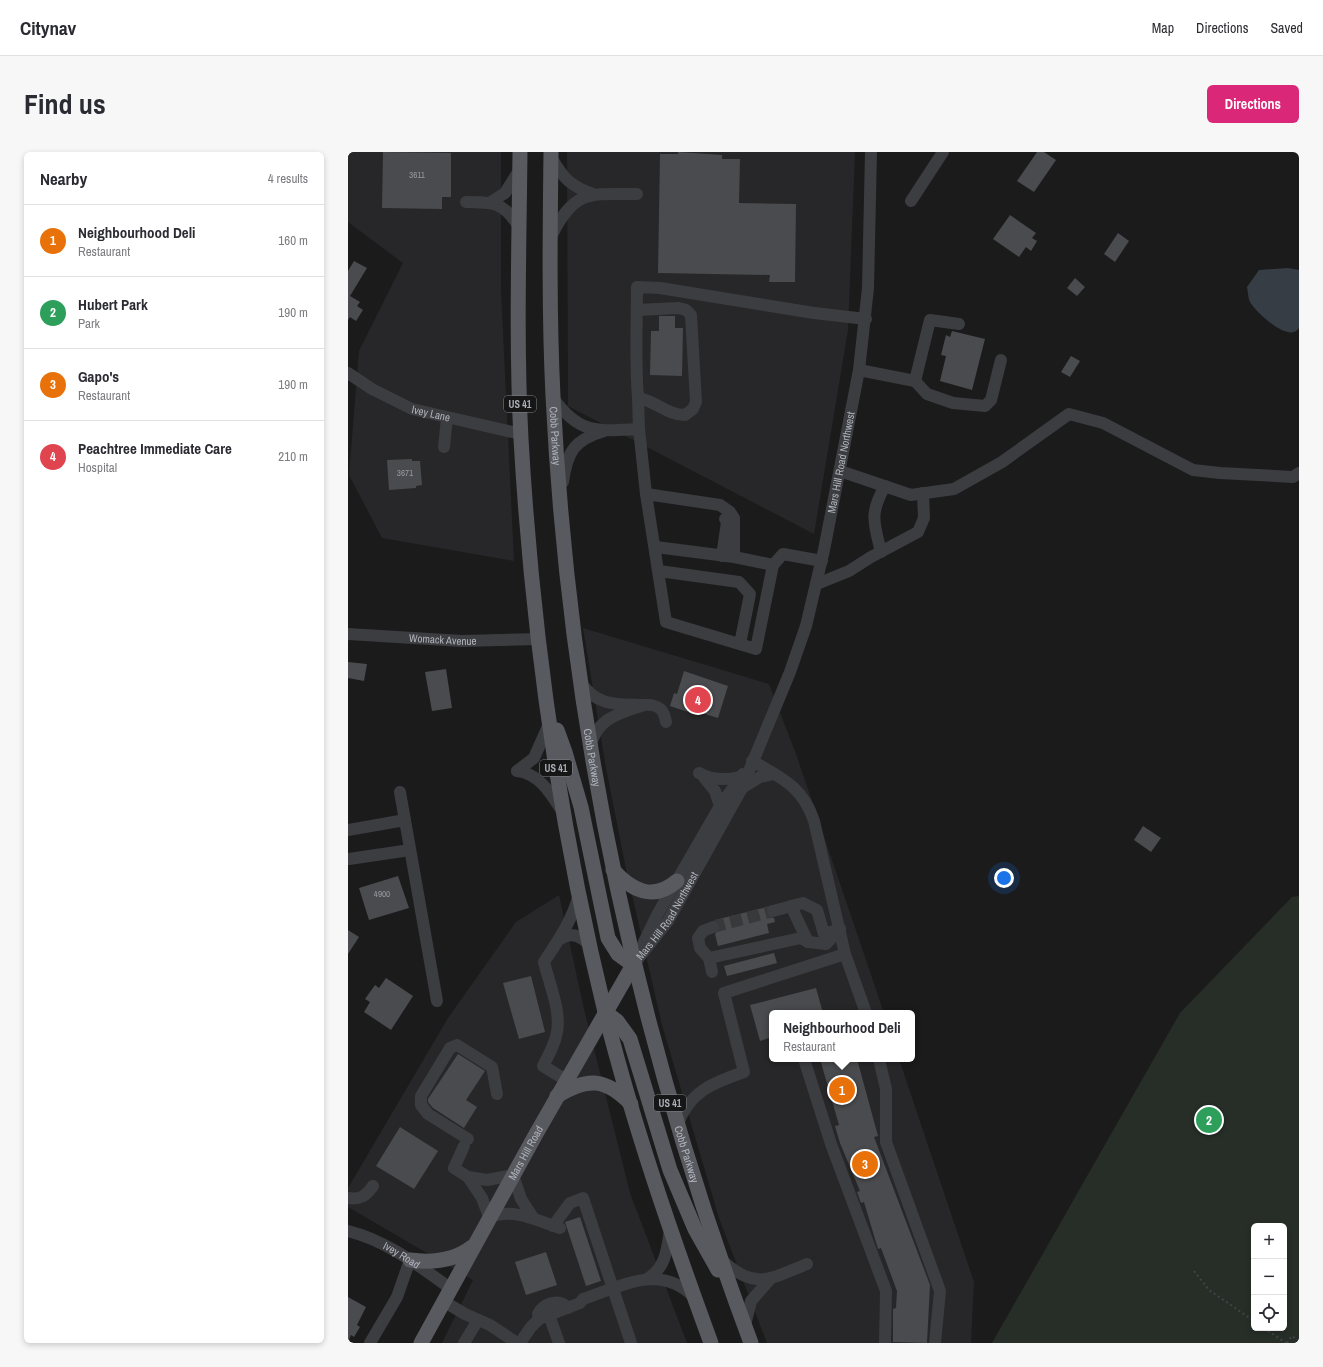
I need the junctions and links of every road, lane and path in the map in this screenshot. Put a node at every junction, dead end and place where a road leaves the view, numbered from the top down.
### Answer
1 (520, 152) edge
2 (871, 152) edge
3 (943, 152) edge
4 (551, 155) edge
5 (520, 168) junction
6 (593, 194) junction
7 (637, 194) dead end
8 (911, 201) dead end
9 (466, 202) dead end
10 (491, 202) junction
11 (520, 227) junction
12 (550, 240) junction
13 (637, 310) junction
14 (866, 319) junction
15 (959, 324) dead end
16 (1001, 360) dead end
17 (859, 370) junction
18 (348, 373) edge
19 (914, 381) junction
20 (553, 398) junction
21 (638, 398) junction
22 (447, 418) junction
23 (639, 429) junction
24 (605, 431) junction
25 (521, 434) junction
26 (444, 448) dead end
27 (840, 471) junction
28 (1299, 473) edge
29 (885, 486) junction
30 (923, 493) junction
31 (652, 494) junction
32 (560, 499) junction
33 (656, 547) junction
34 (881, 552) junction
35 (722, 556) junction
36 (734, 557) junction
37 (822, 561) junction
38 (773, 565) junction
39 (659, 571) junction
40 (817, 584) junction
41 (348, 634) edge
42 (538, 639) junction
43 (740, 644) junction
44 (580, 682) junction
45 (644, 705) junction
46 (549, 716) junction
47 (666, 722) dead end
48 (589, 747) junction
49 (752, 761) junction
50 (774, 774) junction
51 (741, 782) junction
52 (400, 792) dead end
53 (720, 806) junction
54 (564, 814) junction
55 (405, 820) junction
56 (348, 830) edge
57 (410, 850) junction
58 (349, 859) edge
59 (612, 870) junction
60 (677, 881) junction
61 (579, 893) junction
62 (791, 906) junction
63 (773, 911) tunnel mouth
64 (713, 928) tunnel mouth
65 (840, 929) junction
66 (560, 939) junction
67 (808, 942) junction
68 (590, 946) junction
69 (846, 954) junction
70 (708, 958) junction
71 (633, 965) junction
72 (712, 972) dead end
73 (437, 1001) dead end
74 (865, 1010) edge
75 (605, 1012) junction
76 (805, 1062) edge
77 (880, 1062) edge
78 (566, 1080) junction
79 (497, 1094) dead end
80 (557, 1097) junction
81 (631, 1105) junction
82 (677, 1126) junction
83 (513, 1175) junction
84 (468, 1177) junction
85 (373, 1186) dead end
86 (348, 1198) edge
87 (489, 1217) junction
88 (534, 1219) junction
89 (670, 1230) junction
90 (348, 1231) edge
91 (473, 1247) junction
92 (410, 1260) junction
93 (722, 1260) junction
94 (807, 1264) dead end
95 (1194, 1271) dead end
96 (771, 1278) junction
97 (647, 1279) junction
98 (612, 1289) junction
99 (447, 1295) junction
100 (694, 1297) junction
101 (736, 1300) junction
102 (544, 1317) junction
103 (1251, 1319) edge
104 (478, 1320) junction
105 (745, 1325) junction
106 (1269, 1331) edge
107 (1299, 1341) edge
108 (370, 1343) edge
109 (420, 1343) edge
110 (464, 1343) edge
111 (517, 1343) edge
112 (520, 1343) edge
113 (559, 1343) edge
114 (631, 1343) edge
115 (711, 1343) edge
116 (752, 1343) edge
117 (884, 1343) edge
118 (935, 1343) edge
119 (1287, 1343) edge

1 - 5 main road, US 41
2 - 14 street, Mars Hill Road Northwest
3 - 8 street
4 - 6 street
4 - 12 main road, Cobb Parkway / US 41
5 - 10 street
5 - 11 main road, US 41
6 - 7 street
6 - 12 street
9 - 10 street
10 - 11 street
11 - 25 main road, US 41
12 - 20 main road, Cobb Parkway / US 41
13 - 14 street
13 - 21 street
13 - 21 street
14 - 17 street, Mars Hill Road Northwest
15 - 19 street
16 - 19 street
17 - 19 street
17 - 27 street, Mars Hill Road Northwest
18 - 22 street, Ivey Lane
20 - 24 street
20 - 32 main road, Cobb Parkway / US 41
21 - 23 street
22 - 25 street, Ivey Lane
22 - 26 street
23 - 24 street
23 - 31 street
24 - 32 street
25 - 42 main road, US 41
27 - 29 street
27 - 37 street, Mars Hill Road Northwest
28 - 30 street
29 - 30 street
29 - 34 street
30 - 34 street
31 - 33 street
31 - 35 street
31 - 36 street
32 - 44 main road, Cobb Parkway / US 41
33 - 35 street
33 - 39 street
34 - 40 street
35 - 36 street
36 - 38 street
37 - 38 street
37 - 40 street, Mars Hill Road Northwest
38 - 43 street
39 - 43 street
39 - 43 street
40 - 49 street, Mars Hill Road Northwest
41 - 42 street, Womack Avenue
42 - 46 main road, US 41
44 - 45 street
44 - 48 main road, Cobb Parkway / US 41
45 - 47 street
45 - 48 street
46 - 54 main road, US 41
46 - 54 street
46 - 71 main road
48 - 59 main road, Cobb Parkway / US 41
49 - 50 street
49 - 51 street, Mars Hill Road Northwest
50 - 51 street
50 - 65 street
51 - 53 street, Mars Hill Road Northwest
51 - 53 street
51 - 71 street, Mars Hill Road Northwest
52 - 55 street
53 - 60 street, Mars Hill Road Northwest
54 - 61 main road, US 41
55 - 56 street
55 - 57 street
57 - 58 street
57 - 73 street
59 - 60 main road
59 - 71 main road, Cobb Parkway / US 41
60 - 71 street, Mars Hill Road Northwest
61 - 66 street
61 - 68 main road, US 41
62 - 63 street
62 - 65 street
62 - 67 street
64 - 70 street
65 - 67 street
65 - 69 street
66 - 68 street
66 - 78 street
67 - 70 street
68 - 75 main road, US 41
69 - 74 street
69 - 82 street
70 - 72 street
71 - 75 main road, Mars Hill Road
71 - 82 main road, Cobb Parkway / US 41
75 - 78 main road, Mars Hill Road
75 - 81 main road, US 41
75 - 101 main road
76 - 117 street
77 - 118 street
78 - 80 main road, Mars Hill Road
79 - 84 street
80 - 81 main road
80 - 83 main road, Mars Hill Road
81 - 89 main road, US 41
82 - 93 main road, Cobb Parkway / US 41
83 - 84 street
83 - 87 main road, Mars Hill Road
83 - 88 street
84 - 87 street
85 - 86 street
87 - 88 street
87 - 91 main road, Mars Hill Road
88 - 98 street
89 - 97 street
89 - 100 main road, US 41
90 - 92 street, Ivey Road
91 - 92 main road
91 - 99 main road, Mars Hill Road
92 - 99 street, Ivey Road
92 - 108 street
93 - 96 street
93 - 101 main road, Cobb Parkway / US 41
94 - 96 street
95 - 103 path
96 - 105 street
97 - 98 street
97 - 100 street
98 - 102 street
98 - 114 street
99 - 104 street, Ivey Road
99 - 109 main road, Mars Hill Road
100 - 115 main road, US 41
101 - 105 main road, Cobb Parkway / US 41
102 - 112 street
102 - 113 street
104 - 110 street
104 - 111 street, Ivey Road
105 - 116 main road, Cobb Parkway / US 41
106 - 119 path
107 - 119 path

